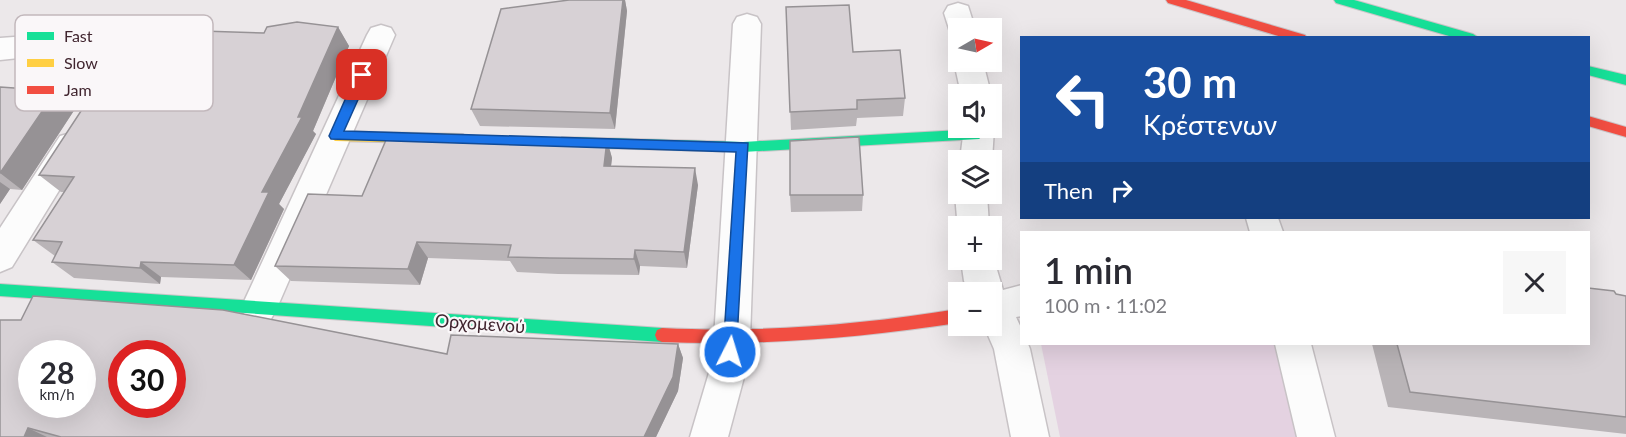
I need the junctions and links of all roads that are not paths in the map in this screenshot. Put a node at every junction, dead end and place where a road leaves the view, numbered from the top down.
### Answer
1 (1172, 0) edge
2 (1340, 0) edge
3 (747, 24) dead end
4 (381, 35) dead end
5 (1294, 36) edge
6 (1466, 36) edge
7 (15, 47) edge
8 (0, 49) edge
9 (1590, 71) edge
10 (1626, 80) edge
11 (93, 111) edge
12 (1590, 122) edge
13 (1626, 132) edge
14 (335, 136) junction
15 (479, 140) edge
16 (978, 141) edge
17 (551, 142) edge
18 (743, 147) junction
19 (0, 257) edge
20 (0, 290) edge
21 (259, 308) junction
22 (948, 318) edge
23 (1002, 318) edge
24 (732, 339) junction
25 (1293, 345) edge
26 (709, 437) edge
27 (1030, 437) edge
28 (1316, 437) edge

1 - 5 street
2 - 6 street
3 - 18 street
4 - 14 street
7 - 8 street
9 - 10 street
11 - 19 street
12 - 13 street
14 - 15 street
14 - 21 street
16 - 18 street
17 - 18 street
18 - 24 street
20 - 21 street, Ορχομενού
21 - 24 street, Ορχομενού
22 - 24 street, Ορχομενού
23 - 27 street
24 - 26 street
25 - 28 street

